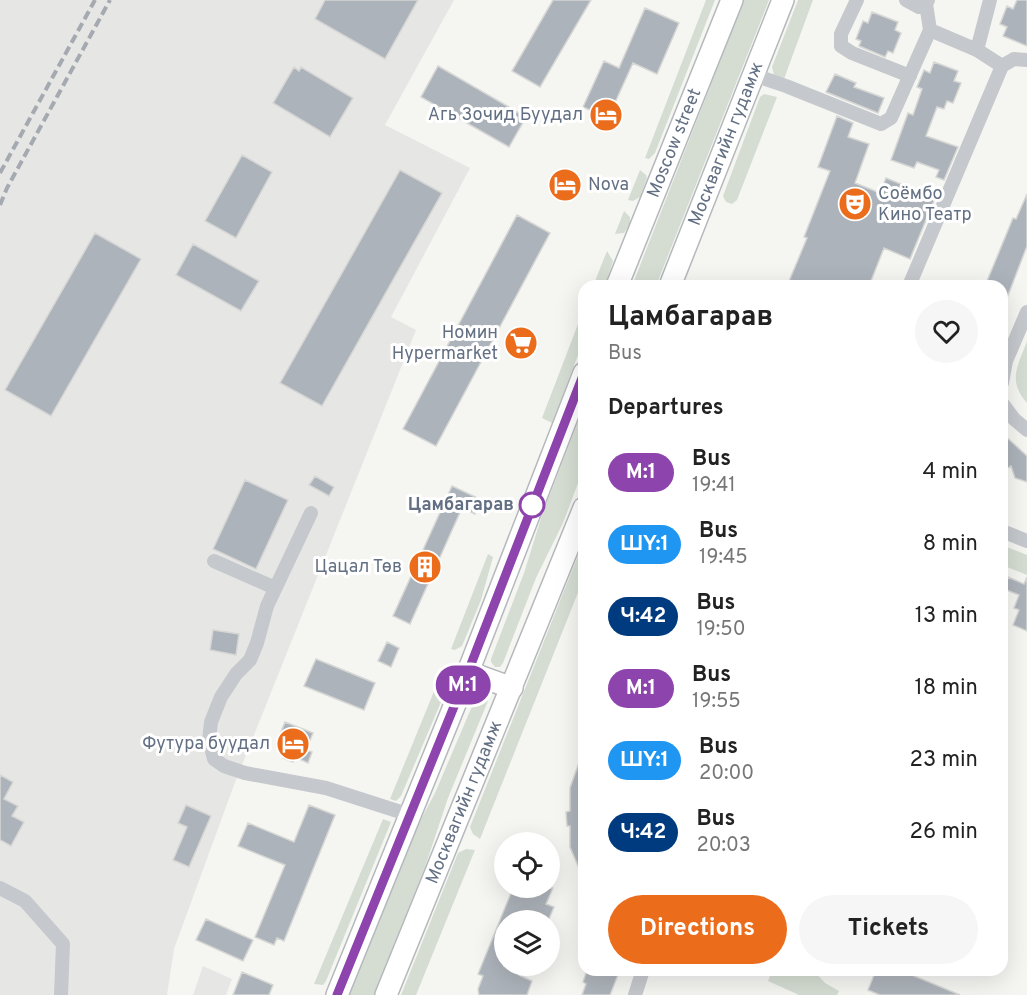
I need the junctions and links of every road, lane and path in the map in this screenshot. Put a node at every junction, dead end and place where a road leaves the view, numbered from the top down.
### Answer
1 (732, 0) edge
2 (783, 0) edge
3 (856, 0) edge
4 (906, 0) edge
5 (990, 0) edge
6 (927, 2) edge
7 (930, 30) junction
8 (977, 50) junction
9 (1027, 60) edge
10 (1002, 66) junction
11 (754, 75) junction
12 (910, 76) junction
13 (619, 280) edge
14 (672, 280) edge
15 (912, 280) edge
16 (1027, 312) edge
17 (1008, 356) edge
18 (578, 388) edge
19 (1008, 411) edge
20 (1027, 430) edge
21 (311, 513) dead end
22 (578, 523) edge
23 (1008, 533) edge
24 (1027, 541) edge
25 (214, 561) dead end
26 (275, 588) junction
27 (468, 672) junction
28 (512, 688) junction
29 (410, 815) junction
30 (0, 888) edge
31 (641, 976) edge
32 (61, 995) edge
33 (337, 995) edge
34 (386, 995) edge
35 (635, 995) edge

1 - 13 highway, Moscow street
2 - 11 highway, Москвагийн гудамж
3 - 12 street
4 - 6 street
5 - 8 street
6 - 7 street
7 - 8 street
7 - 12 street
8 - 10 street
9 - 10 street
10 - 15 street
11 - 12 street
11 - 14 highway, Москвагийн гудамж
16 - 17 street
18 - 27 highway
19 - 20 street
21 - 26 street
22 - 28 highway, Москвагийн гудамж
23 - 24 street
25 - 26 street
26 - 29 street
27 - 28 highway
27 - 29 highway
28 - 34 highway, Москвагийн гудамж
29 - 33 highway
30 - 32 street
31 - 35 street

